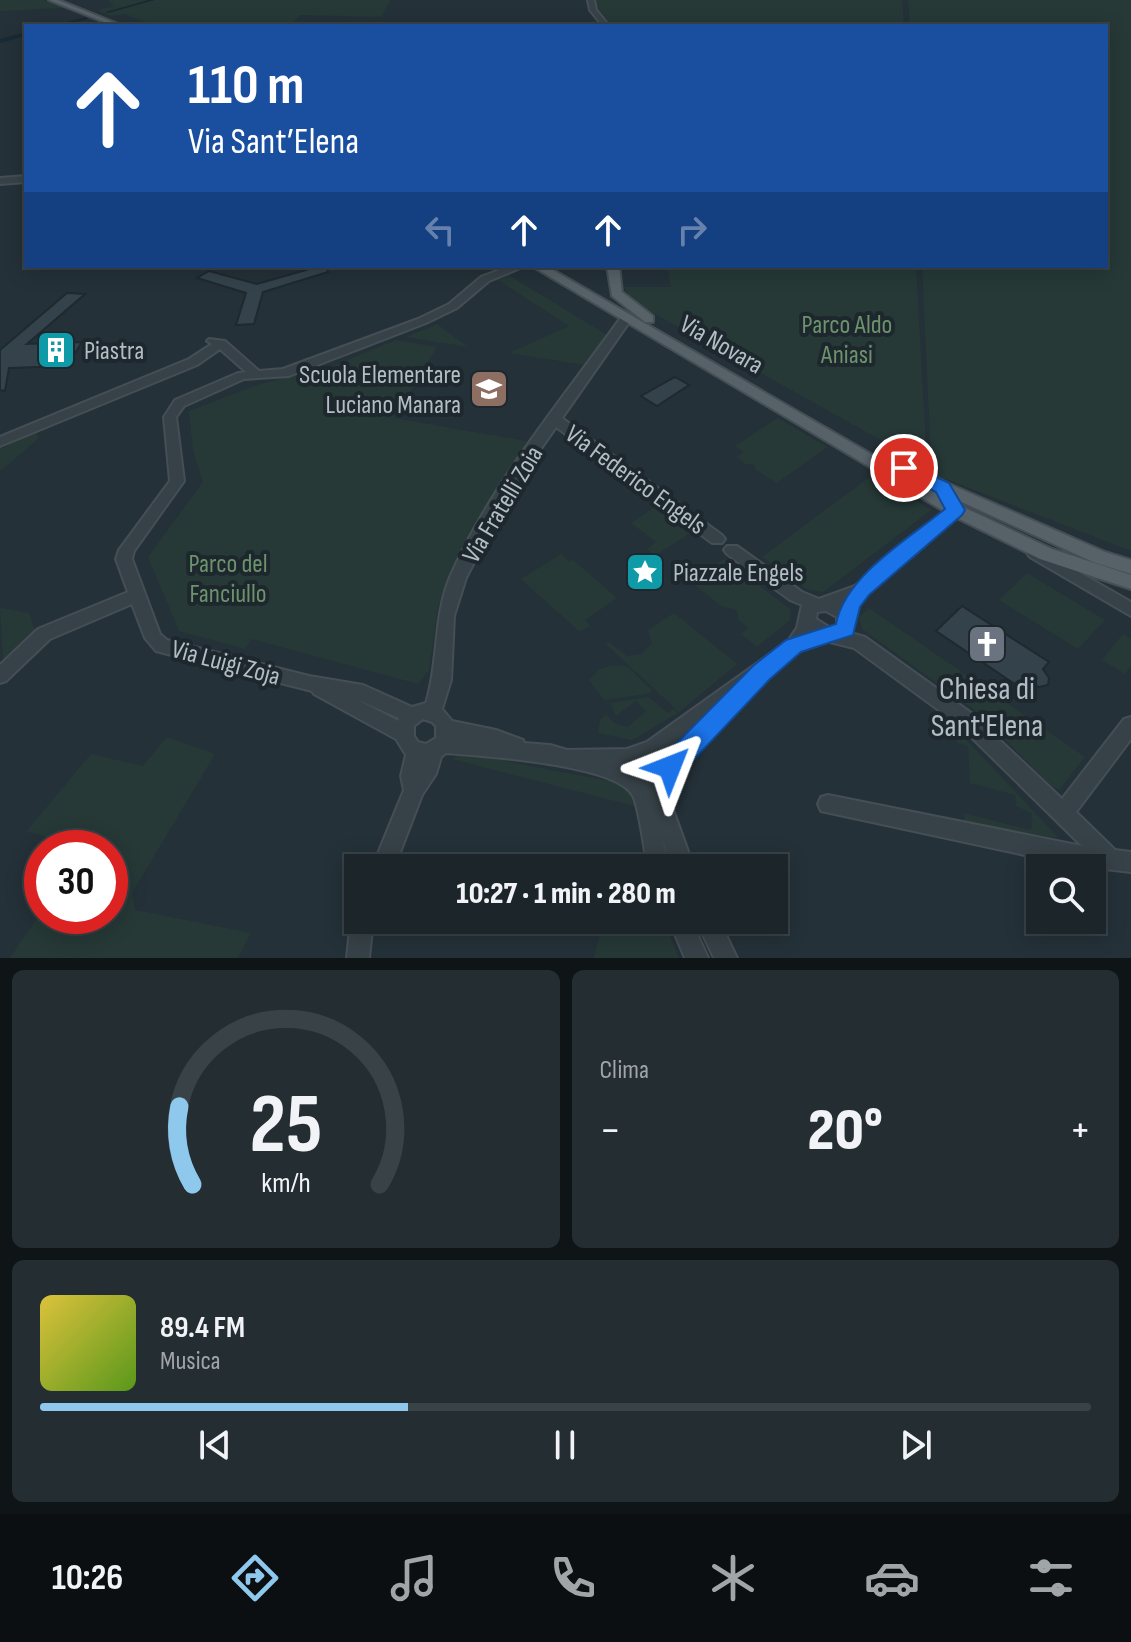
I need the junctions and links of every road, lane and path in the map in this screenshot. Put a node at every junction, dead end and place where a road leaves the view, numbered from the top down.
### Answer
1 (52, 0) edge
2 (63, 0) edge
3 (591, 0) edge
4 (115, 24) edge
5 (124, 24) edge
6 (604, 24) edge
7 (24, 179) edge
8 (0, 181) edge
9 (515, 268) edge
10 (541, 268) edge
11 (613, 268) edge
12 (616, 293) junction
13 (592, 298) junction
14 (626, 318) junction
15 (255, 374) junction
16 (554, 419) junction
17 (0, 442) edge
18 (943, 488) junction
19 (955, 510) junction
20 (717, 539) dead end
21 (1018, 542) junction
22 (732, 550) dead end
23 (1099, 557) junction
24 (1131, 567) edge
25 (1131, 582) edge
26 (861, 590) junction
27 (136, 596) junction
28 (820, 604) junction
29 (1131, 610) edge
30 (807, 621) junction
31 (839, 628) junction
32 (794, 646) junction
33 (762, 672) junction
34 (0, 676) edge
35 (416, 721) junction
36 (1131, 725) edge
37 (434, 743) junction
38 (651, 750) junction
39 (670, 767) junction
40 (639, 778) junction
41 (828, 804) dead end
42 (1062, 815) junction
43 (389, 854) edge
44 (656, 854) edge
45 (676, 854) edge
46 (1108, 857) junction
47 (1131, 862) edge
48 (361, 934) edge
49 (686, 934) edge
50 (714, 934) edge
51 (358, 958) edge
52 (697, 958) edge
53 (726, 958) edge

1 - 4 main road
2 - 5 main road
3 - 6 street
7 - 8 street
9 - 15 street, Via Luigi Zoja
10 - 13 main road, Via Novara
11 - 12 main road
12 - 13 main road
12 - 18 main road, Via Novara
13 - 14 main road, Via Novara
14 - 16 street, Via Fratelli Zoia
14 - 19 main road, Via Novara
15 - 17 street
15 - 27 street, Via Luigi Zoja
16 - 20 street, Via Federico Engels
16 - 35 street, Via Fratelli Zoia
18 - 19 main road
18 - 23 main road, Via Novara
19 - 21 main road, Via Novara
19 - 23 main road
19 - 26 street
21 - 25 main road
21 - 29 street, Via Novara
22 - 28 street, Via Federico Engels
23 - 24 main road, Via Novara
26 - 28 street
26 - 31 street
27 - 34 street
27 - 35 street, Via Luigi Zoja
28 - 30 street
28 - 31 street, Via Federico Engels
30 - 31 street
30 - 32 street
31 - 32 street
31 - 42 street
32 - 33 street
33 - 38 street
33 - 39 street
35 - 37 street
35 - 37 street, Via Luigi Zoja
36 - 42 street
37 - 40 street
37 - 43 street
38 - 39 street
38 - 40 street
39 - 40 street
40 - 44 street
40 - 45 street
41 - 46 street
42 - 46 street
46 - 47 street
48 - 51 street
49 - 52 street
50 - 53 street

